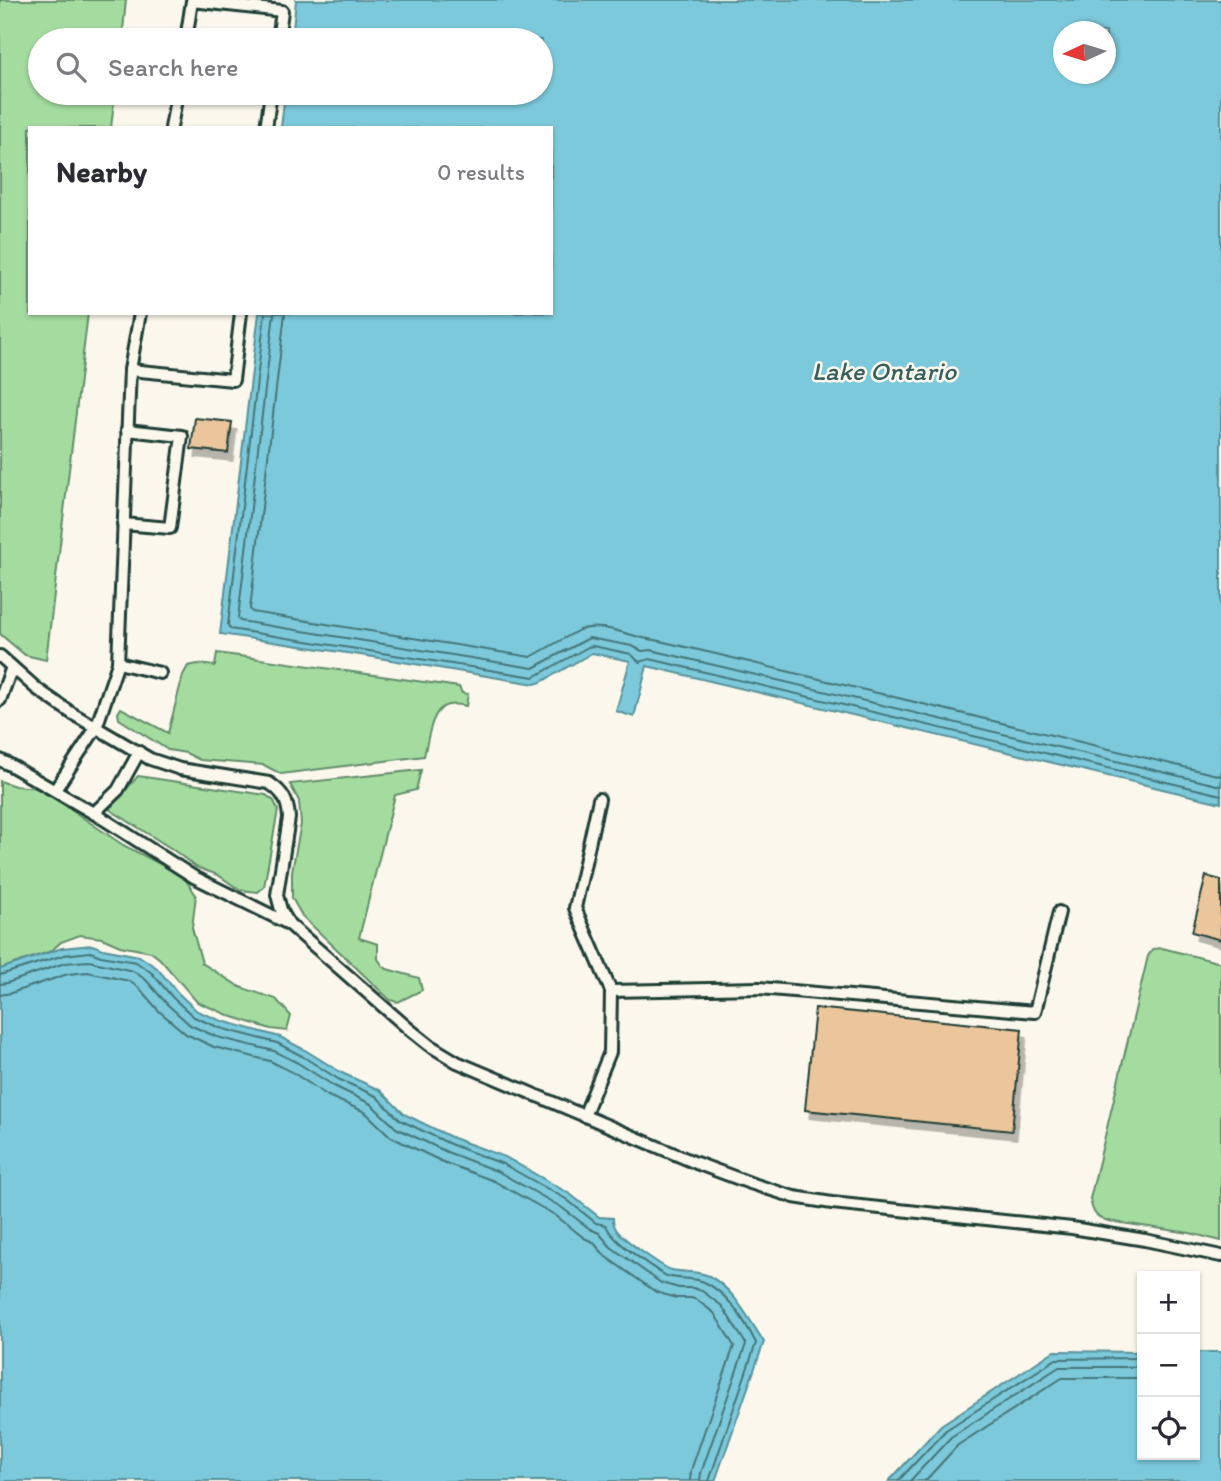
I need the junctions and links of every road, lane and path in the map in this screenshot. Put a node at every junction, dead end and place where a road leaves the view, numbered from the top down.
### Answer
1 (188, 28) edge
2 (280, 28) edge
3 (175, 105) edge
4 (269, 105) edge
5 (171, 126) edge
6 (266, 126) edge
7 (140, 315) edge
8 (242, 315) edge
9 (130, 370) junction
10 (127, 430) junction
11 (123, 524) junction
12 (0, 656) edge
13 (118, 663) junction
14 (12, 667) junction
15 (160, 673) dead end
16 (0, 700) edge
17 (96, 728) junction
18 (139, 752) junction
19 (0, 760) edge
20 (55, 790) junction
21 (600, 799) dead end
22 (94, 813) junction
23 (1059, 912) dead end
24 (289, 924) junction
25 (611, 991) junction
26 (584, 1116) junction
27 (1221, 1256) edge

1 - 2 lane
3 - 5 lane
4 - 6 lane
7 - 9 lane
8 - 9 lane
9 - 10 lane
10 - 11 lane
10 - 11 lane
11 - 13 lane
12 - 14 lane
13 - 15 lane
13 - 17 lane
14 - 16 lane
14 - 17 lane
17 - 18 lane
17 - 20 lane
18 - 22 lane
18 - 24 lane
19 - 20 lane
20 - 22 lane
21 - 25 lane
22 - 24 lane
23 - 25 lane
24 - 26 lane
25 - 26 lane
26 - 27 lane

